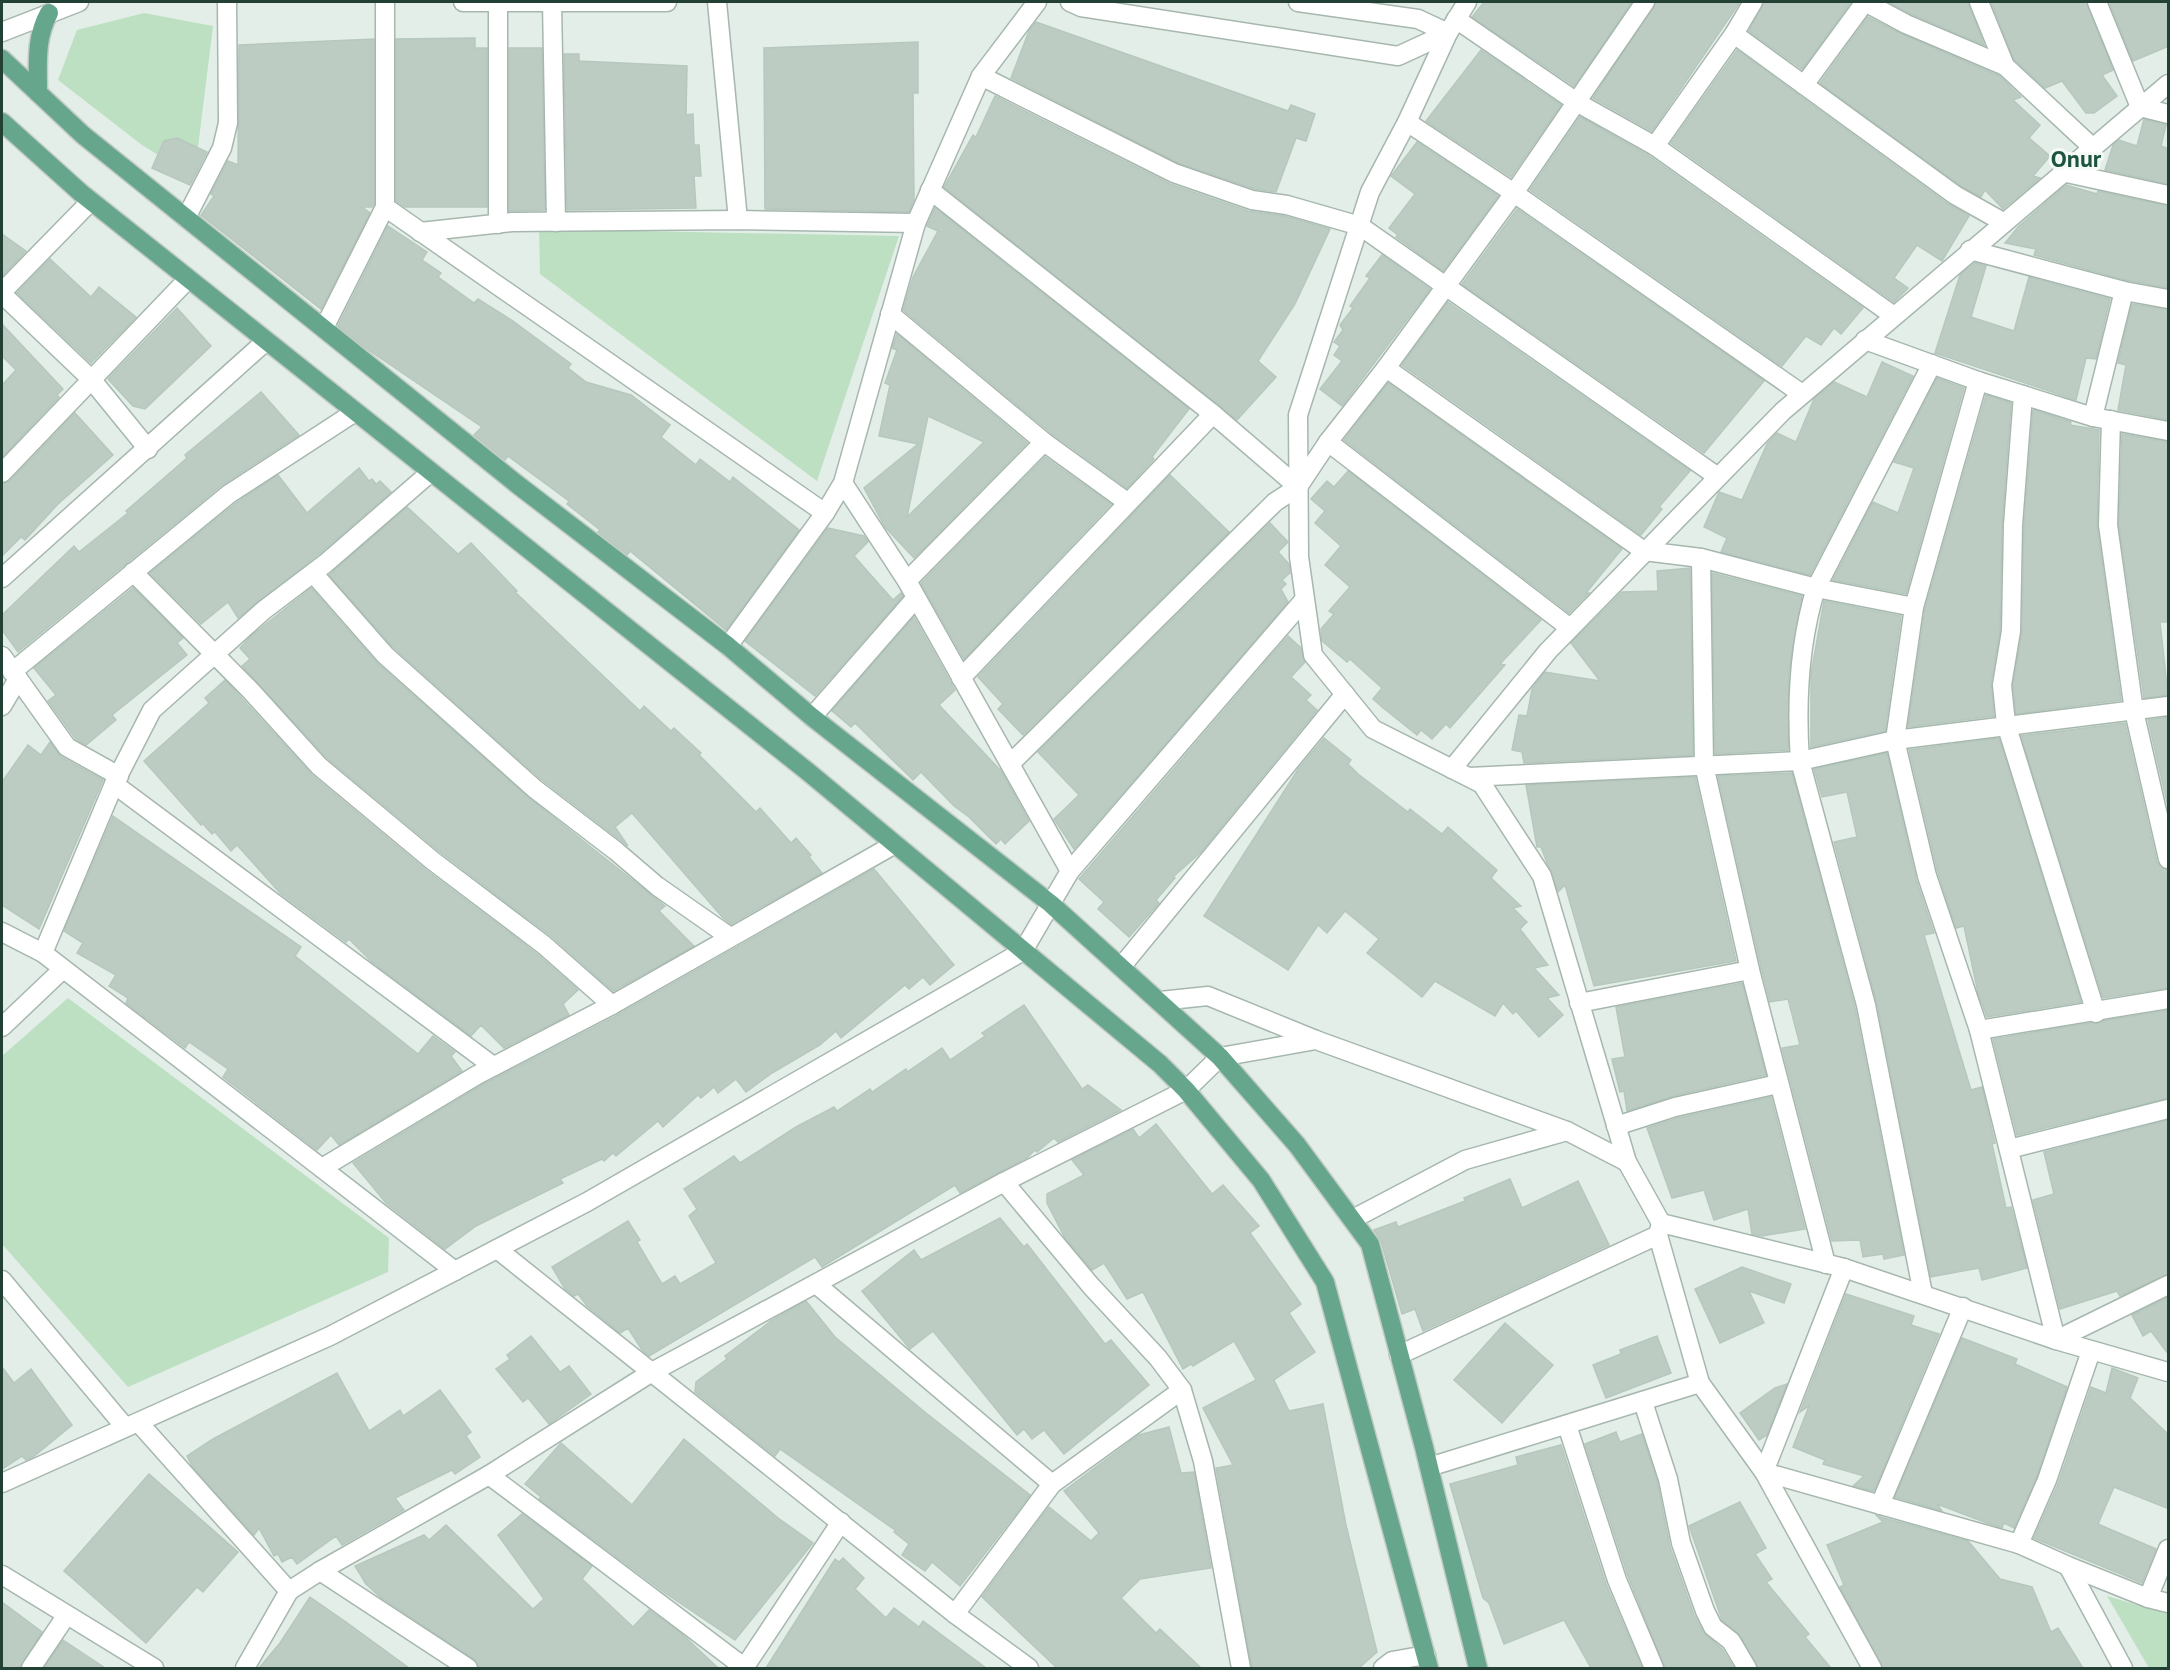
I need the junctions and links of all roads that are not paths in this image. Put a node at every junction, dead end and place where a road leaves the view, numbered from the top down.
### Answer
1 (79, 2) edge
2 (227, 2) edge
3 (385, 2) edge
4 (463, 2) edge
5 (498, 2) edge
6 (562, 2) edge
7 (667, 2) edge
8 (717, 2) edge
9 (1037, 2) edge
10 (1070, 2) edge
11 (1298, 2) edge
12 (1467, 2) edge
13 (1645, 2) edge
14 (1753, 2) edge
15 (1865, 2) edge
16 (1979, 2) edge
17 (2097, 2) edge
18 (49, 13) junction
19 (1452, 26) junction
20 (2, 32) edge
21 (1734, 34) junction
22 (2, 58) edge
23 (2006, 66) junction
24 (981, 76) junction
25 (2169, 84) edge
26 (1804, 85) junction
27 (38, 93) junction
28 (1578, 103) junction
29 (2140, 107) junction
30 (2169, 114) edge
31 (1407, 122) junction
32 (5, 127) edge
33 (1655, 146) junction
34 (2092, 147) junction
35 (2062, 172) junction
36 (930, 190) junction
37 (1514, 193) junction
38 (2169, 195) edge
39 (91, 201) junction
40 (385, 207) junction
41 (186, 219) junction
42 (738, 220) junction
43 (556, 222) junction
44 (2003, 222) junction
45 (498, 224) junction
46 (916, 224) junction
47 (1360, 226) junction
48 (420, 232) junction
49 (1970, 250) junction
50 (188, 279) junction
51 (1446, 286) junction
52 (2124, 291) junction
53 (2, 293) edge
54 (2169, 299) edge
55 (890, 315) junction
56 (1894, 316) junction
57 (324, 328) junction
58 (1865, 340) junction
59 (266, 341) junction
60 (1932, 364) junction
61 (1386, 368) junction
62 (91, 379) junction
63 (1978, 381) junction
64 (1802, 394) junction
65 (2023, 395) junction
66 (355, 412) junction
67 (1213, 414) junction
68 (2102, 418) junction
69 (2169, 431) edge
70 (1044, 442) junction
71 (1328, 442) junction
72 (148, 449) junction
73 (431, 472) junction
74 (2, 473) edge
75 (1718, 477) junction
76 (843, 483) junction
77 (1298, 487) junction
78 (1127, 502) junction
79 (825, 513) junction
80 (1644, 551) junction
81 (1701, 558) junction
82 (133, 572) junction
83 (313, 573) junction
84 (2, 578) edge
85 (907, 581) junction
86 (1816, 588) junction
87 (915, 599) junction
88 (1304, 600) junction
89 (1914, 607) junction
90 (1570, 628) junction
91 (728, 646) junction
92 (216, 654) junction
93 (2, 656) edge
94 (15, 676) junction
95 (961, 678) junction
96 (1345, 694) junction
97 (2169, 705) edge
98 (2, 706) edge
99 (2134, 711) junction
100 (812, 717) junction
101 (2006, 724) junction
102 (1895, 740) junction
103 (1800, 761) junction
104 (1010, 764) junction
105 (1704, 765) junction
106 (1452, 769) junction
107 (1469, 777) junction
108 (117, 780) junction
109 (895, 844) junction
110 (2169, 859) edge
111 (1070, 871) junction
112 (1051, 904) junction
113 (2, 933) edge
114 (730, 937) junction
115 (1023, 951) junction
116 (43, 953) junction
117 (1121, 967) junction
118 (63, 969) junction
119 (1750, 970) junction
120 (2169, 999) edge
121 (1160, 1001) junction
122 (1579, 1003) junction
123 (612, 1005) junction
124 (2096, 1013) junction
125 (2, 1027) edge
126 (1979, 1030) junction
127 (1316, 1040) junction
128 (1220, 1057) junction
129 (493, 1066) junction
130 (1778, 1084) junction
131 (1186, 1090) junction
132 (2169, 1109) edge
133 (1616, 1126) junction
134 (1567, 1131) junction
135 (2008, 1149) junction
136 (1627, 1162) junction
137 (322, 1168) junction
138 (1004, 1182) junction
139 (1353, 1219) junction
140 (1660, 1229) junction
141 (497, 1249) junction
142 (1826, 1264) junction
143 (1844, 1268) junction
144 (455, 1271) junction
145 (2, 1280) edge
146 (816, 1284) junction
147 (2169, 1285) edge
148 (1923, 1294) junction
149 (1964, 1307) junction
150 (2056, 1340) junction
151 (2091, 1351) junction
152 (1399, 1355) junction
153 (652, 1372) junction
154 (2169, 1372) edge
155 (1700, 1383) junction
156 (1182, 1390) junction
157 (1643, 1402) junction
158 (132, 1425) junction
159 (1567, 1425) junction
160 (1429, 1467) junction
161 (1764, 1472) junction
162 (489, 1475) junction
163 (2, 1483) edge
164 (1052, 1484) junction
165 (1880, 1505) junction
166 (841, 1522) junction
167 (2019, 1544) junction
168 (2169, 1549) edge
169 (2068, 1566) junction
170 (320, 1571) junction
171 (2, 1575) edge
172 (289, 1591) junction
173 (2148, 1598) junction
174 (2169, 1604) edge
175 (955, 1614) junction
176 (66, 1616) junction
177 (1428, 1662) edge
178 (31, 1668) edge
179 (154, 1668) edge
180 (245, 1668) edge
181 (468, 1668) edge
182 (745, 1668) edge
183 (1029, 1668) edge
184 (1241, 1668) edge
185 (1383, 1668) edge
186 (1478, 1668) edge
187 (1654, 1668) edge
188 (1747, 1668) edge
189 (1872, 1668) edge
190 (2123, 1668) edge

1 - 18 street
2 - 41 street
3 - 40 street
4 - 5 street
5 - 6 street
5 - 45 street
6 - 7 street
6 - 43 street
8 - 42 street
9 - 24 street
10 - 19 street
11 - 19 street
12 - 19 street
13 - 28 street
14 - 21 street
15 - 23 street
15 - 26 street
16 - 23 street
17 - 29 street
18 - 20 street
18 - 27 main road
19 - 28 street
19 - 31 street
21 - 26 street
21 - 33 street
22 - 27 main road
23 - 34 street
24 - 36 street
24 - 47 street
25 - 29 street
26 - 44 street
27 - 41 main road
28 - 33 street
28 - 37 street
29 - 30 street
29 - 34 street
31 - 37 street
31 - 47 street
32 - 39 main road
33 - 56 street
34 - 35 street
35 - 38 street
35 - 44 street
36 - 46 street
36 - 67 street
37 - 51 street
37 - 64 street
39 - 50 main road
39 - 53 street
40 - 48 street
40 - 57 street
41 - 57 main road
42 - 43 street
42 - 46 street
43 - 45 street
44 - 49 street
45 - 48 street
46 - 55 street
47 - 51 street
47 - 77 street
48 - 79 street
49 - 52 street
49 - 56 street
50 - 59 main road
50 - 62 street
51 - 61 street
51 - 75 street
52 - 54 street
52 - 68 street
53 - 62 street
55 - 70 street
55 - 76 street
56 - 58 street
57 - 91 main road
58 - 60 street
58 - 64 street
59 - 66 main road
59 - 72 street
60 - 63 street
60 - 86 street
61 - 71 street
61 - 80 street
62 - 72 street
62 - 74 street
63 - 65 street
63 - 89 street
64 - 75 street
65 - 68 street
65 - 101 street
66 - 73 main road
66 - 82 street
67 - 77 street
67 - 78 street
68 - 69 street
68 - 99 street
70 - 78 street
70 - 85 street
71 - 77 street
71 - 90 street
72 - 84 street
73 - 83 street
73 - 109 main road
75 - 80 street
76 - 79 street
76 - 85 street
77 - 88 street
77 - 104 street
78 - 95 street
79 - 91 street
80 - 81 street
80 - 90 street
81 - 86 street
81 - 105 street
82 - 92 street
82 - 94 street
83 - 92 street
83 - 114 street
85 - 87 street
86 - 89 street
86 - 103 street
87 - 95 street
87 - 100 street
88 - 96 street
88 - 111 street
89 - 102 street
90 - 106 street
91 - 100 main road
92 - 108 street
92 - 123 street
93 - 94 street
94 - 98 street
94 - 108 street
95 - 104 street
96 - 106 street
96 - 117 street
97 - 99 street
99 - 101 street
99 - 110 street
100 - 112 main road
101 - 102 street
101 - 124 street
102 - 103 street
102 - 126 street
103 - 105 street
103 - 148 street
104 - 111 street
105 - 107 street
105 - 119 street
106 - 107 street
107 - 122 street
108 - 116 street
108 - 129 street
109 - 114 street
109 - 115 main road
111 - 112 street
112 - 115 street
112 - 117 main road
113 - 116 street
114 - 123 street
115 - 131 main road
115 - 141 street
116 - 118 street
117 - 121 main road
118 - 125 street
118 - 137 street
119 - 122 street
119 - 130 street
120 - 124 street
121 - 127 street
121 - 128 main road
122 - 133 street
123 - 129 street
124 - 126 street
126 - 135 street
127 - 128 street
127 - 134 street
128 - 131 street
128 - 139 main road
129 - 137 street
130 - 133 street
130 - 142 street
131 - 138 street
131 - 177 main road
132 - 135 street
133 - 136 street
134 - 136 street
134 - 139 street
135 - 150 street
136 - 140 street
137 - 144 street
138 - 146 street
138 - 156 street
139 - 152 main road
140 - 142 street
140 - 152 street
140 - 155 street
141 - 144 street
141 - 153 street
142 - 143 street
143 - 148 street
143 - 161 street
144 - 158 street
145 - 158 street
146 - 153 street
146 - 164 street
147 - 150 street
148 - 149 street
149 - 150 street
149 - 165 street
150 - 151 street
151 - 154 street
151 - 167 street
152 - 160 main road
153 - 162 street
153 - 166 street
155 - 157 street
155 - 161 street
156 - 164 street
156 - 184 street
157 - 159 street
157 - 188 street
158 - 163 street
158 - 172 street
159 - 160 street
159 - 187 street
160 - 186 main road
161 - 165 street
161 - 189 street
162 - 170 street
162 - 182 street
164 - 175 street
165 - 167 street
166 - 175 street
166 - 182 street
167 - 169 street
168 - 173 street
169 - 173 street
169 - 190 street
170 - 172 street
170 - 181 street
171 - 176 street
172 - 180 street
173 - 174 street
175 - 183 street
176 - 178 street
176 - 179 street
177 - 185 street

